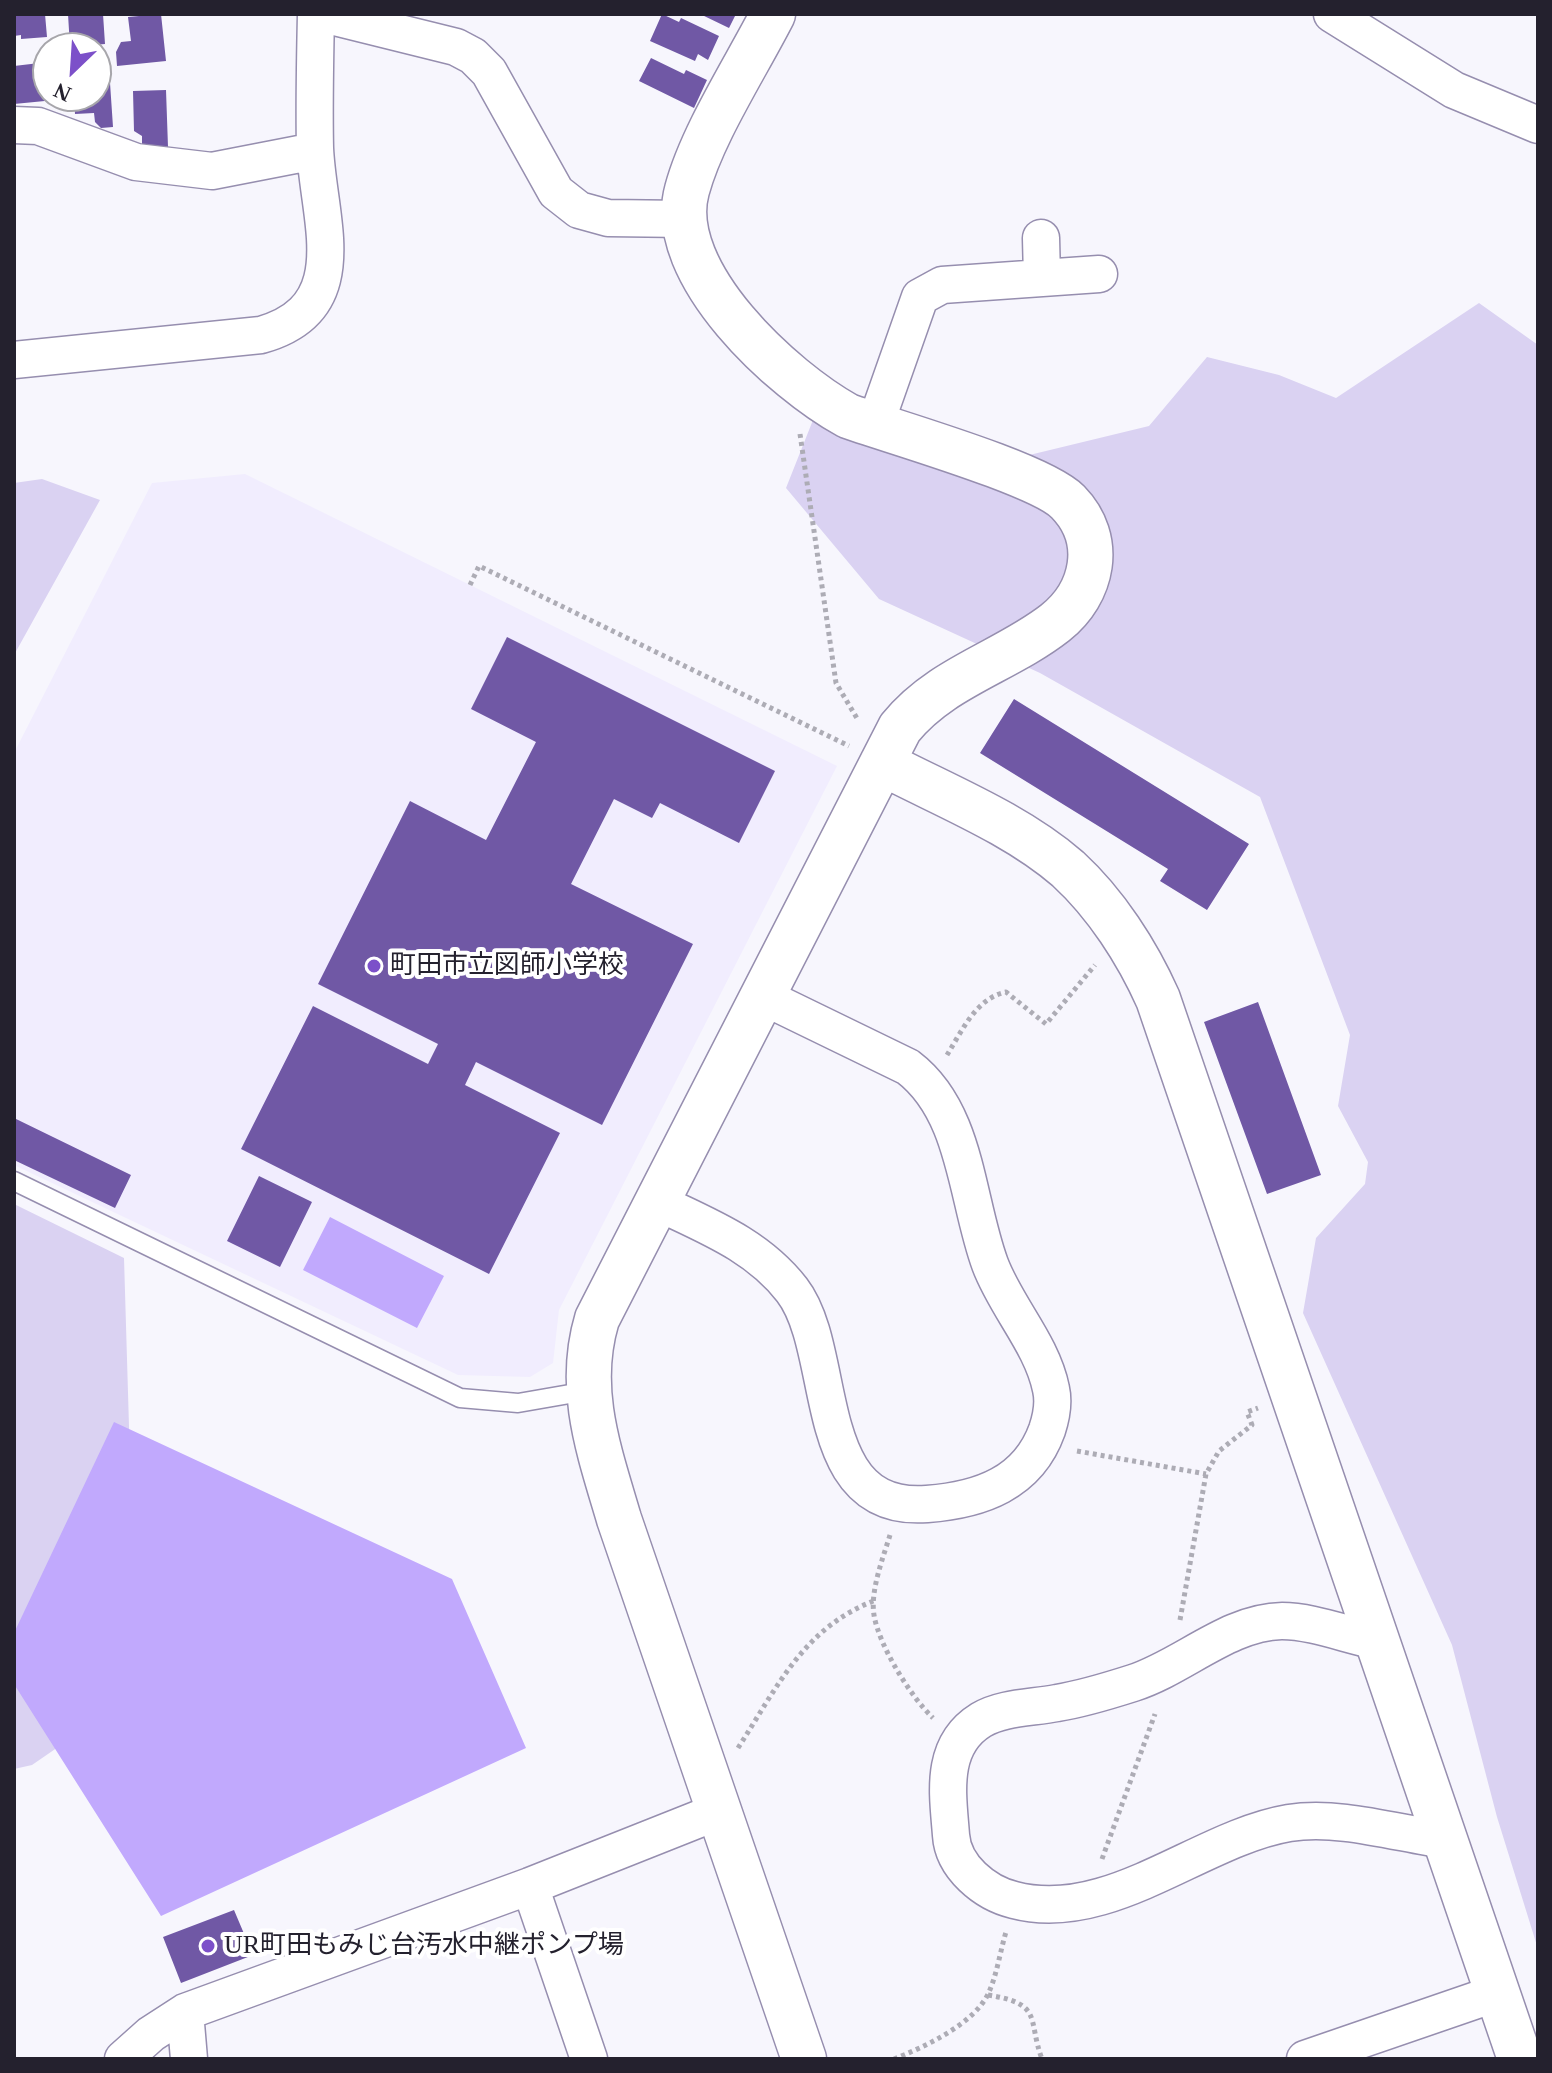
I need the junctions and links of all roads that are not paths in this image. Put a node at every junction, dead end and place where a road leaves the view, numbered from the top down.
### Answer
1 (316, 14) edge
2 (323, 14) edge
3 (773, 14) edge
4 (1332, 14) edge
5 (14, 125) edge
6 (1538, 125) edge
7 (315, 151) junction
8 (686, 219) junction
9 (1041, 238) dead end
10 (1099, 274) dead end
11 (1042, 278) junction
12 (14, 360) edge
13 (875, 425) junction
14 (882, 763) junction
15 (762, 996) junction
16 (14, 1181) edge
17 (657, 1202) junction
18 (587, 1391) junction
19 (1377, 1641) junction
20 (716, 1800) junction
21 (1445, 1840) junction
22 (530, 1886) junction
23 (1497, 1993) junction
24 (185, 2012) junction
25 (123, 2059) edge
26 (189, 2059) edge
27 (589, 2059) edge
28 (804, 2059) edge
29 (1305, 2059) edge
30 (1520, 2059) edge

1 - 7 street
2 - 8 street
3 - 8 street
4 - 6 street
5 - 7 street
7 - 12 street
8 - 13 street
9 - 11 street
10 - 11 street
11 - 13 street
13 - 14 street
14 - 15 street
14 - 19 street
15 - 17 street
15 - 17 street
16 - 18 lane
17 - 18 street
18 - 20 street
19 - 21 street
19 - 21 street
20 - 22 street
20 - 28 street
21 - 23 street
22 - 24 street
22 - 27 street
23 - 29 street
23 - 30 street
24 - 25 street
24 - 26 street

